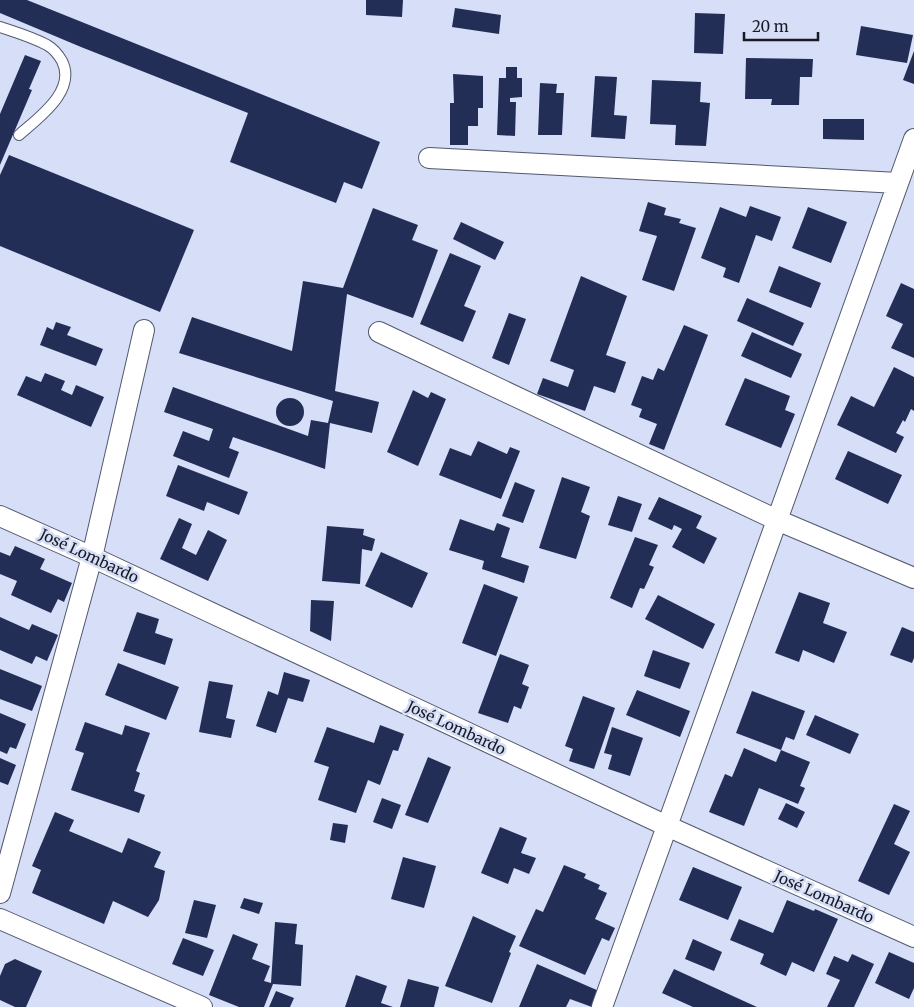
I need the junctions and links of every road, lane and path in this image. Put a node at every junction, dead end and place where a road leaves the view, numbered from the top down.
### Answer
1 (0, 27) edge
2 (19, 135) dead end
3 (914, 139) edge
4 (429, 158) dead end
5 (898, 183) junction
6 (144, 330) dead end
7 (379, 332) dead end
8 (0, 516) edge
9 (777, 520) junction
10 (92, 557) junction
11 (914, 578) edge
12 (667, 826) junction
13 (0, 893) edge
14 (0, 919) edge
15 (914, 937) edge
16 (202, 1007) edge
17 (602, 1007) edge

1 - 2 lane
3 - 5 street
4 - 5 street
5 - 9 street
6 - 10 street
7 - 9 street
8 - 10 street, José Lombardo
9 - 11 street
9 - 12 street
10 - 12 street, José Lombardo
10 - 13 street
12 - 15 street, José Lombardo
12 - 17 street
14 - 16 street

